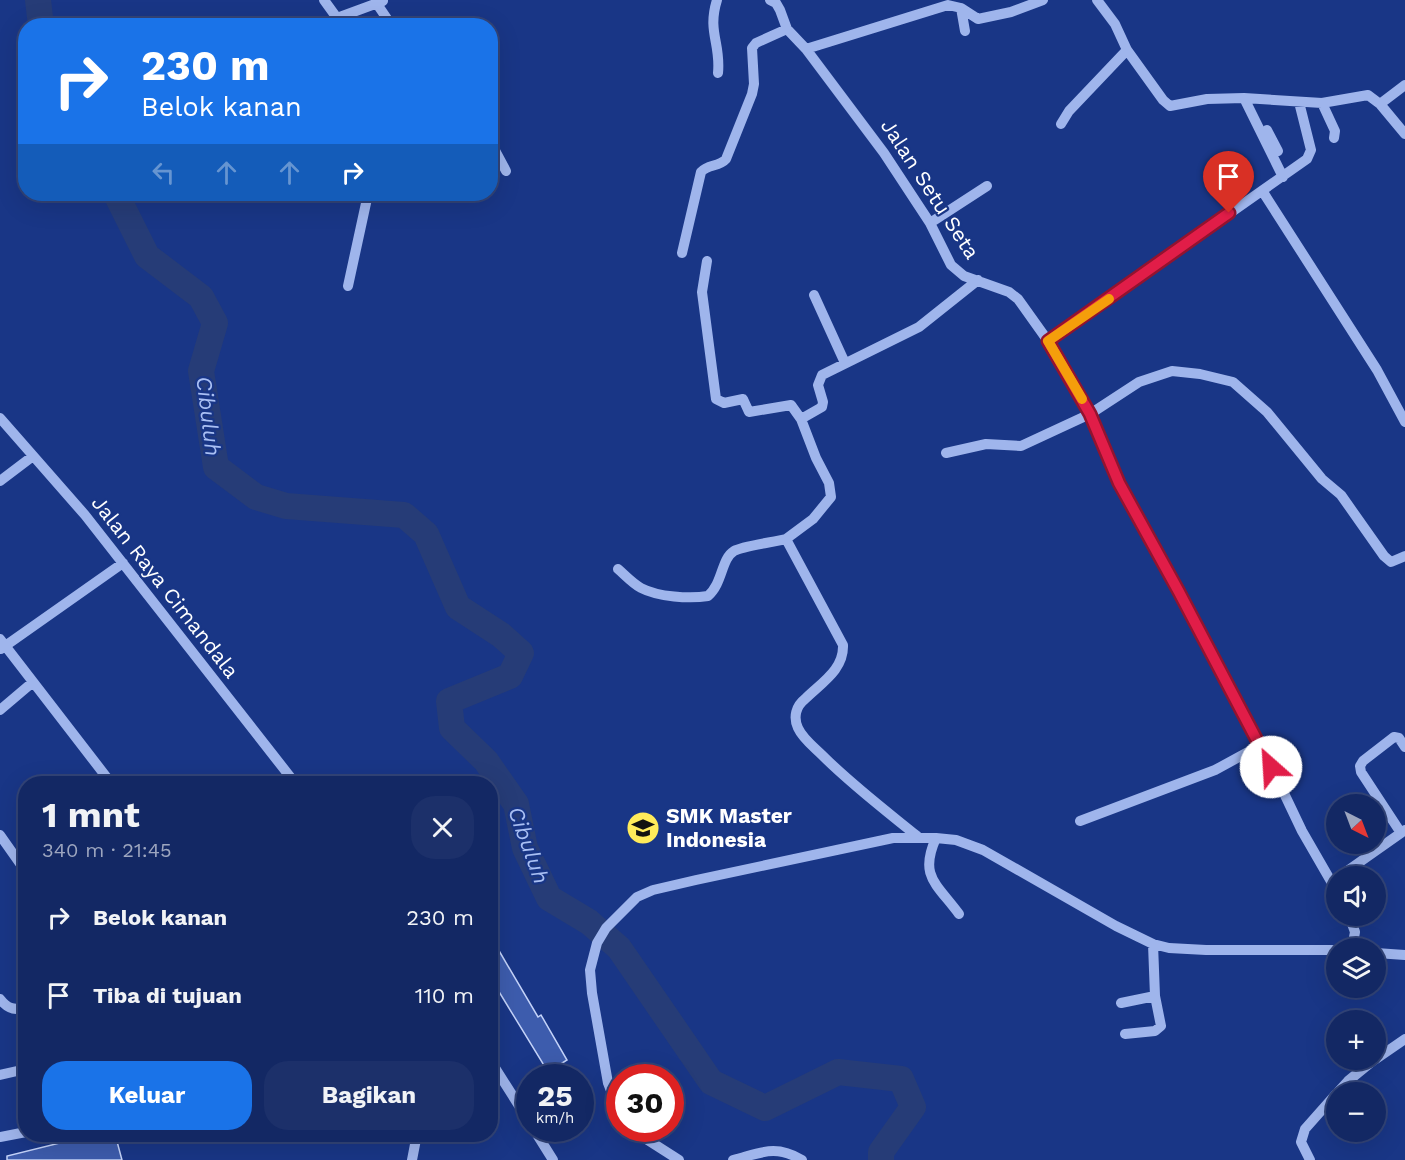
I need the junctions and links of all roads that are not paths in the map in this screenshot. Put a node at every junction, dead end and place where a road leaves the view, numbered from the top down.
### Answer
1 (324, 0) edge
2 (717, 0) edge
3 (771, 0) edge
4 (1043, 0) edge
5 (1097, 0) edge
6 (1029, 3) edge
7 (961, 8) junction
8 (337, 18) joint
9 (388, 18) edge
10 (787, 29) junction
11 (965, 31) dead end
12 (806, 49) junction
13 (1127, 50) junction
14 (718, 73) dead end
15 (1405, 85) edge
16 (1247, 98) junction
17 (1299, 102) junction
18 (1322, 103) junction
19 (1380, 104) junction
20 (1061, 124) dead end
21 (1405, 134) edge
22 (1334, 138) dead end
23 (1278, 151) dead end
24 (498, 155) edge
25 (507, 171) dead end
26 (1283, 177) junction
27 (987, 186) dead end
28 (1263, 192) junction
29 (366, 201) edge
30 (930, 223) junction
31 (682, 253) dead end
32 (707, 261) dead end
33 (978, 280) junction
34 (348, 286) dead end
35 (814, 296) dead end
36 (1048, 341) junction
37 (845, 363) junction
38 (1090, 414) junction
39 (0, 418) edge
40 (801, 419) junction
41 (1405, 422) edge
42 (946, 453) dead end
43 (33, 456) junction
44 (0, 481) edge
45 (786, 539) junction
46 (1405, 556) edge
47 (123, 563) junction
48 (618, 569) dead end
49 (2, 645) edge
50 (33, 682) junction
51 (0, 710) edge
52 (1261, 745) junction
53 (1405, 747) edge
54 (106, 776) edge
55 (290, 776) edge
56 (1080, 821) dead end
57 (1403, 832) edge
58 (0, 835) edge
59 (917, 836) junction
60 (936, 838) junction
61 (18, 861) edge
62 (1326, 866) edge
63 (1357, 866) edge
64 (959, 914) dead end
65 (1153, 944) junction
66 (1326, 950) edge
67 (1386, 954) edge
68 (1405, 956) edge
69 (1155, 996) junction
70 (0, 999) edge
71 (1121, 1003) dead end
72 (18, 1009) edge
73 (1125, 1034) dead end
74 (1405, 1039) edge
75 (1386, 1052) edge
76 (1362, 1070) edge
77 (18, 1072) edge
78 (606, 1072) edge
79 (498, 1073) edge
80 (0, 1075) edge
81 (1347, 1082) edge
82 (516, 1101) edge
83 (1326, 1105) edge
84 (18, 1134) edge
85 (0, 1137) edge
86 (415, 1142) edge
87 (542, 1142) edge
88 (651, 1142) edge
89 (412, 1160) edge
90 (553, 1160) edge
91 (679, 1160) edge
92 (733, 1160) edge
93 (802, 1160) edge
94 (1310, 1160) edge

1 - 8 street
2 - 14 street
3 - 10 street, Jalan Setu Seta
4 - 6 street
5 - 13 street
6 - 7 street
7 - 11 street
7 - 12 street
8 - 9 street
10 - 12 street, Jalan Setu Seta
10 - 31 street
12 - 30 street, Jalan Setu Seta
13 - 16 street
13 - 20 street
15 - 19 street
16 - 17 street
16 - 23 street
16 - 26 street
17 - 18 street
17 - 26 street
18 - 19 street
18 - 22 street
19 - 21 street
24 - 25 street
26 - 28 street
27 - 30 street
28 - 36 street
28 - 41 street
29 - 34 street
30 - 33 street, Jalan Setu Seta
32 - 40 street
33 - 36 street, Jalan Setu Seta
33 - 37 street
35 - 37 street
36 - 38 street, Jalan Setu Seta
37 - 40 street
38 - 42 street
38 - 46 street
38 - 52 street, Jalan Setu Seta
39 - 43 street, Jalan Raya Cimandala
40 - 45 street
43 - 44 street
43 - 47 street, Jalan Raya Cimandala
45 - 48 street
45 - 59 street
47 - 49 street
47 - 55 street, Jalan Raya Cimandala
49 - 50 street
50 - 51 street
50 - 54 street
52 - 56 street
52 - 62 street, Jalan Setu Seta
53 - 57 street
57 - 63 street
58 - 61 street
59 - 60 street
59 - 78 street
60 - 64 street
60 - 65 street
65 - 66 street
65 - 69 street
67 - 68 street
69 - 71 street
69 - 73 street
70 - 72 street
74 - 75 street
76 - 81 street
77 - 80 street
79 - 82 street
83 - 94 street
84 - 85 street
86 - 89 street
87 - 90 street
88 - 91 street
92 - 93 street

